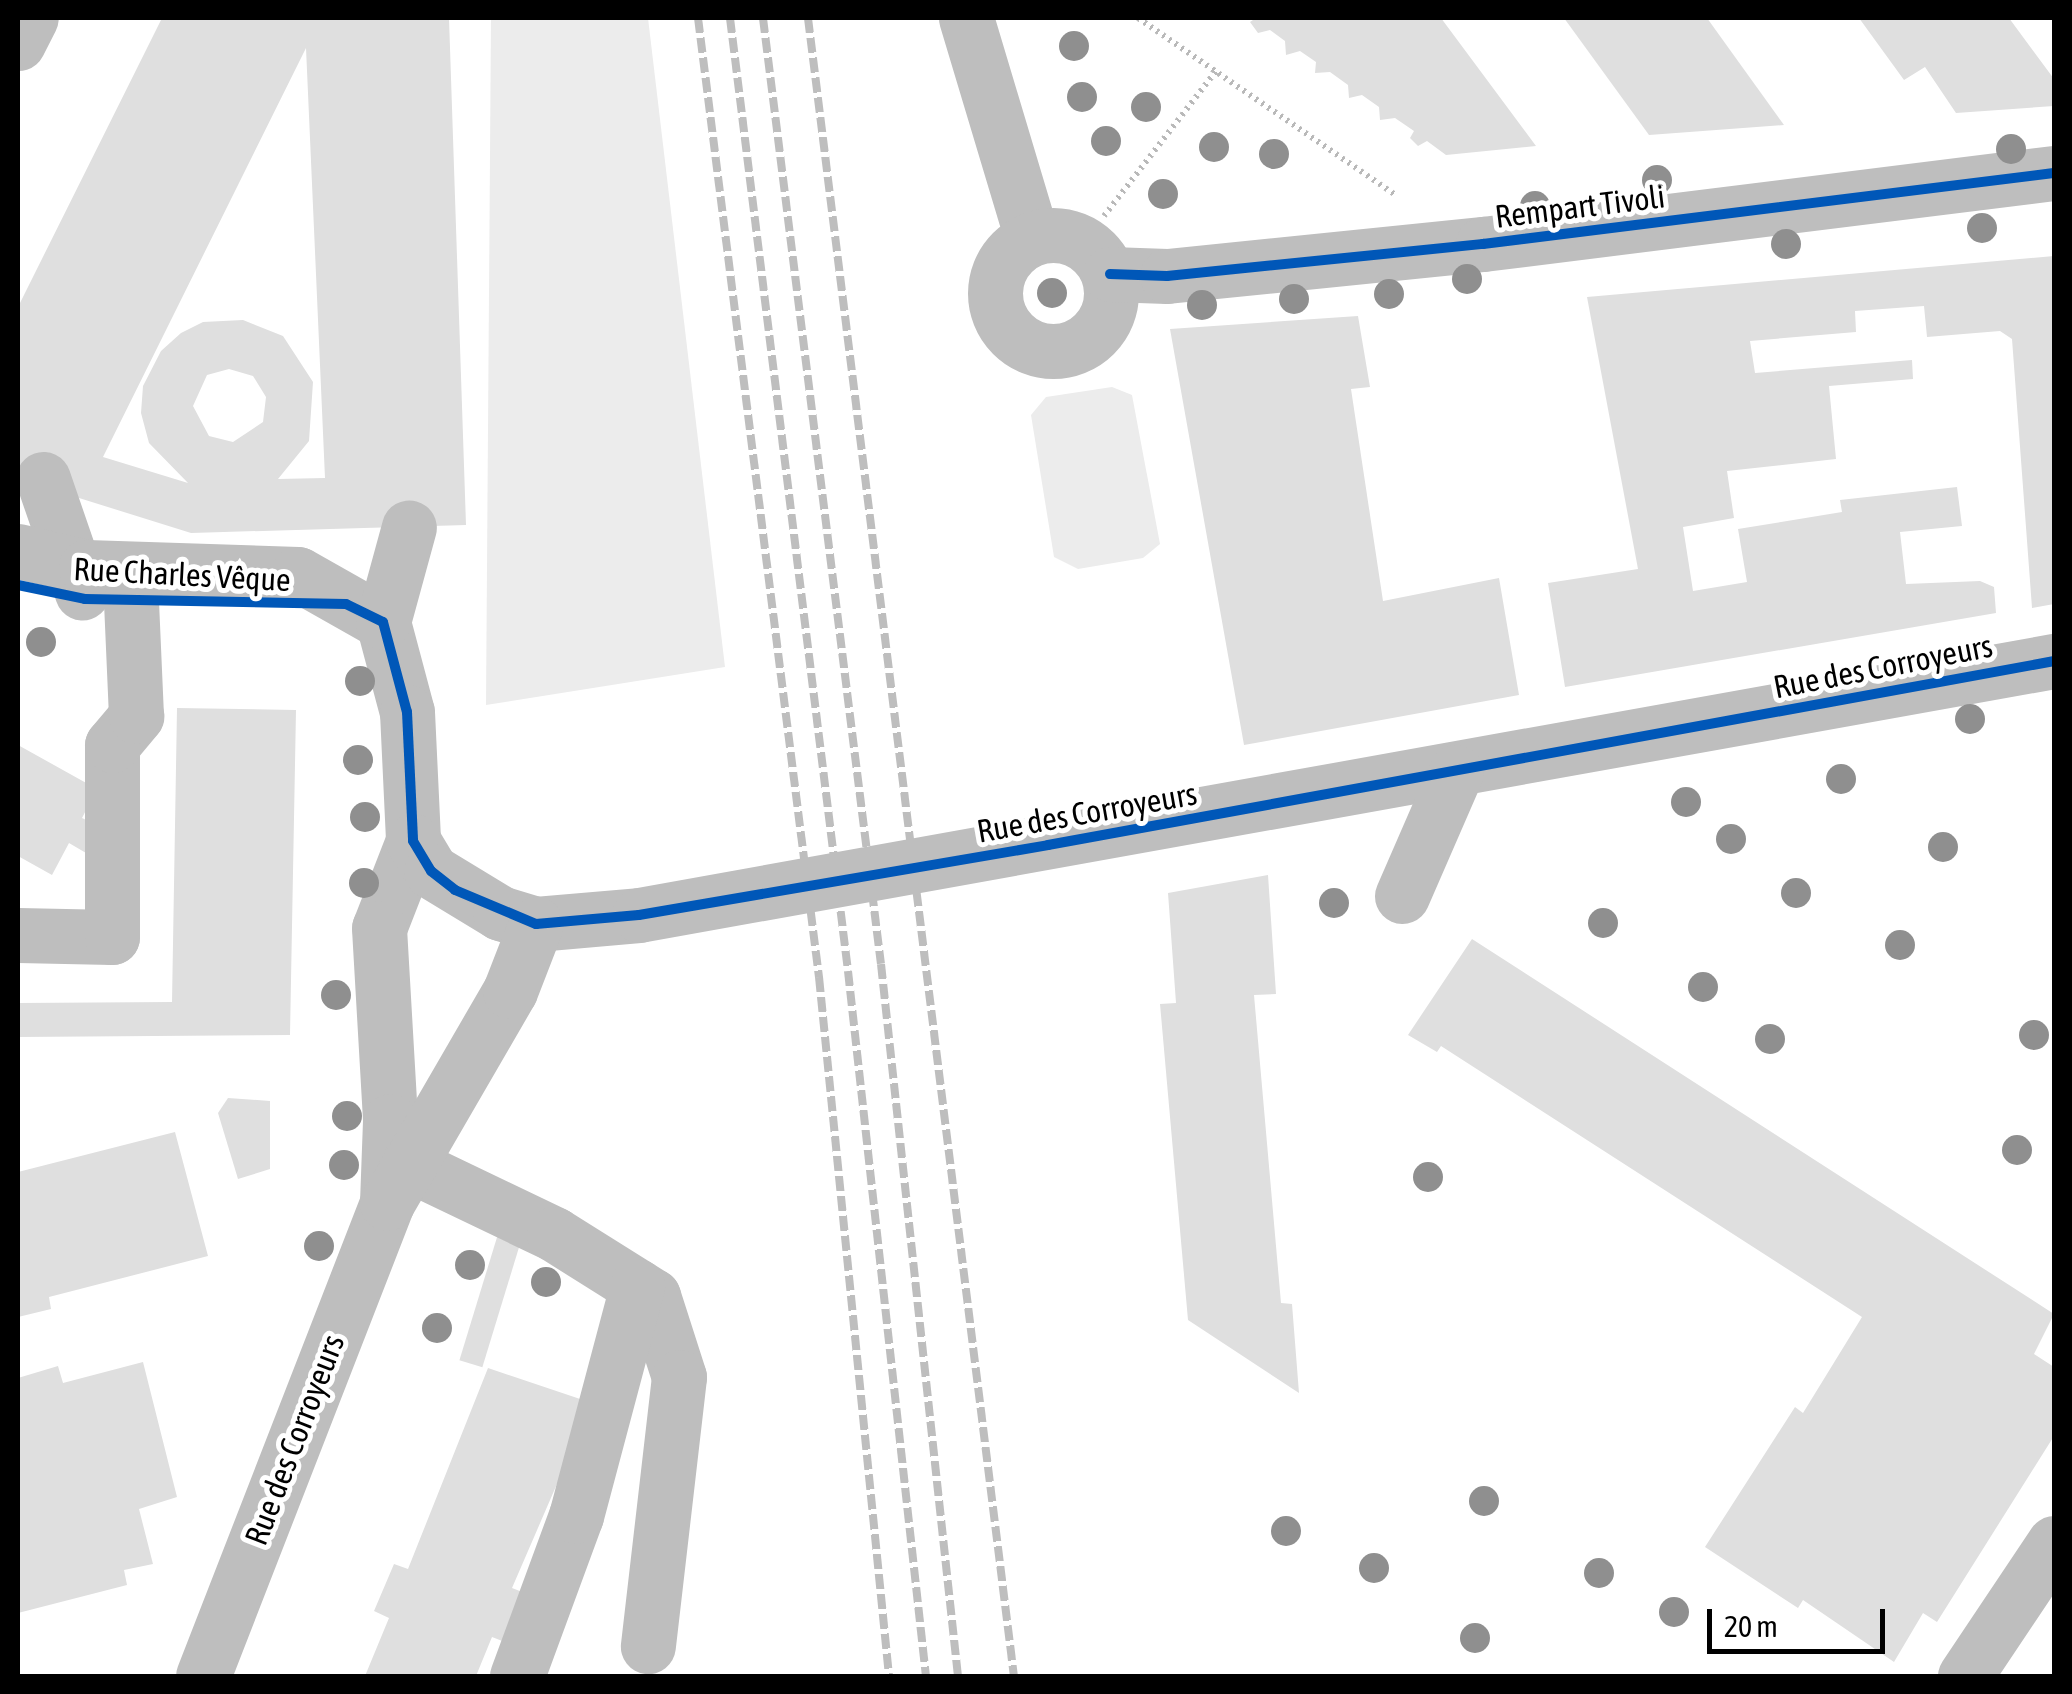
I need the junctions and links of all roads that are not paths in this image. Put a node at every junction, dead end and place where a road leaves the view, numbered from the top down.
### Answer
1 (31, 18) edge
2 (966, 18) edge
3 (18, 43) edge
4 (2054, 173) edge
5 (53, 484) dead end
6 (392, 527) dead end
7 (18, 551) edge
8 (18, 585) edge
9 (97, 588) junction
10 (365, 613) junction
11 (2054, 661) edge
12 (1456, 772) junction
13 (413, 842) junction
14 (1402, 896) dead end
15 (536, 924) junction
16 (18, 935) edge
17 (397, 1183) junction
18 (637, 1286) junction
19 (2054, 1543) edge
20 (648, 1646) dead end
21 (203, 1676) edge
22 (517, 1676) edge
23 (1964, 1676) edge

1 - 3 street
2 - 4 street, Rempart Tivoli
5 - 9 street
6 - 10 street, Rue des Corroyeurs
7 - 9 street, Rue Charles Vêque
8 - 9 street, Rue Charles Vêque
9 - 10 street, Rue Charles Vêque
9 - 16 street
10 - 13 street, Rue des Corroyeurs
11 - 12 street, Rue des Corroyeurs
12 - 14 street
12 - 15 street, Rue des Corroyeurs
13 - 15 street, Rue des Corroyeurs
13 - 17 street, Rue des Corroyeurs
15 - 17 street, Rue des Corroyeurs
17 - 18 street
17 - 21 street, Rue des Corroyeurs
18 - 20 street
18 - 22 street
19 - 23 street

